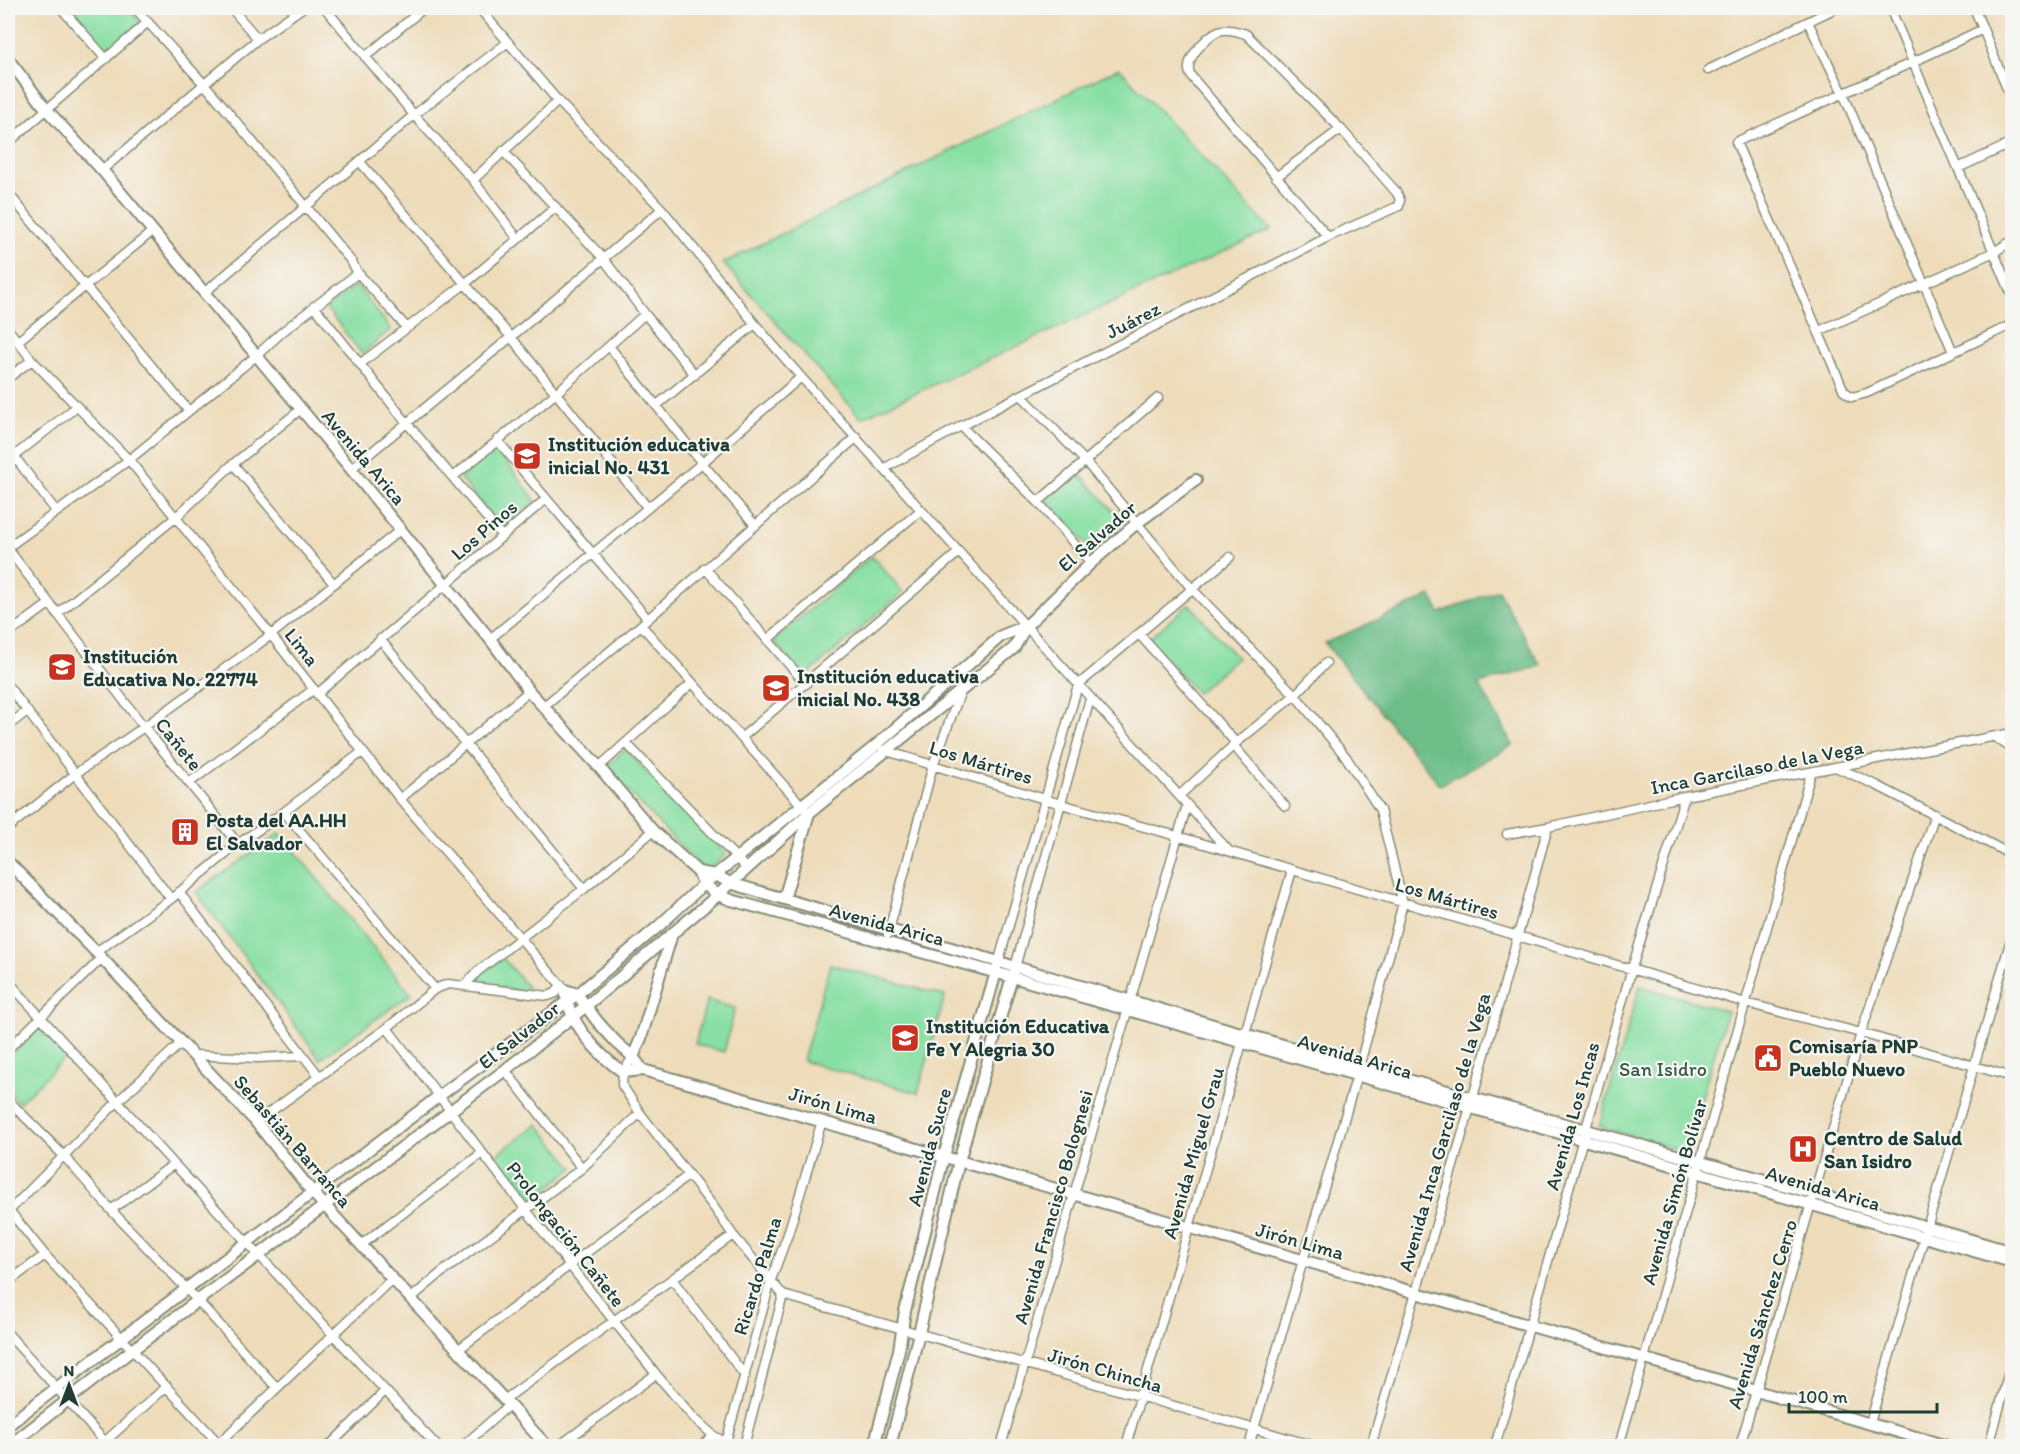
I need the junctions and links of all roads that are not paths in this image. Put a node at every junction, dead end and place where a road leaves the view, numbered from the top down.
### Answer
1 (61, 8) edge
2 (135, 8) edge
3 (231, 8) edge
4 (302, 8) edge
5 (325, 8) edge
6 (424, 8) edge
7 (479, 8) edge
8 (1836, 8) edge
9 (1890, 8) edge
10 (1974, 8) edge
11 (148, 22) junction
12 (1808, 22) junction
13 (1983, 29) junction
14 (258, 39) junction
15 (508, 42) junction
16 (365, 57) junction
17 (8, 59) edge
18 (106, 59) junction
19 (1913, 62) junction
20 (1708, 70) dead end
21 (204, 85) junction
22 (1843, 93) junction
23 (558, 100) junction
24 (2013, 101) edge
25 (47, 110) junction
26 (414, 115) junction
27 (1341, 129) junction
28 (8, 143) edge
29 (2013, 143) edge
30 (503, 151) junction
31 (360, 162) junction
32 (1958, 168) junction
33 (102, 170) junction
34 (1276, 177) junction
35 (474, 180) junction
36 (8, 193) edge
37 (306, 207) junction
38 (556, 207) junction
39 (662, 209) junction
40 (153, 231) junction
41 (1328, 237) junction
42 (518, 239) junction
43 (2013, 241) edge
44 (1994, 252) junction
45 (603, 258) junction
46 (358, 273) junction
47 (466, 283) junction
48 (1923, 284) junction
49 (85, 286) junction
50 (204, 294) junction
51 (2013, 295) edge
52 (314, 306) junction
53 (645, 314) junction
54 (2013, 319) edge
55 (755, 324) junction
56 (407, 328) junction
57 (8, 329) edge
58 (1819, 331) junction
59 (511, 337) junction
60 (18, 341) junction
61 (609, 346) junction
62 (1953, 352) junction
63 (256, 356) junction
64 (32, 360) junction
65 (361, 363) junction
66 (695, 375) junction
67 (801, 377) junction
68 (8, 378) edge
69 (555, 394) junction
70 (1023, 396) junction
71 (1158, 398) dead end
72 (656, 406) junction
73 (76, 407) junction
74 (301, 409) junction
75 (188, 410) junction
76 (406, 422) junction
77 (961, 426) junction
78 (857, 437) junction
79 (496, 440) junction
80 (11, 459) edge
81 (129, 460) junction
82 (1085, 461) junction
83 (702, 463) junction
84 (233, 464) junction
85 (885, 468) junction
86 (351, 469) junction
87 (453, 477) junction
88 (1196, 480) dead end
89 (546, 499) junction
90 (1038, 502) junction
91 (647, 507) junction
92 (921, 510) junction
93 (56, 511) junction
94 (175, 518) junction
95 (1137, 523) junction
96 (755, 525) junction
97 (400, 530) junction
98 (502, 536) junction
99 (8, 548) edge
100 (958, 552) junction
101 (592, 553) junction
102 (1230, 557) dead end
103 (1091, 563) junction
104 (705, 568) junction
105 (334, 584) junction
106 (444, 585) junction
107 (1192, 589) junction
108 (49, 604) junction
109 (57, 614) junction
110 (644, 621) junction
111 (1026, 626) junction
112 (8, 634) edge
113 (1139, 634) junction
114 (271, 635) junction
115 (380, 639) junction
116 (490, 639) junction
117 (767, 640) junction
118 (1326, 663) dead end
119 (692, 684) junction
120 (806, 684) junction
121 (1078, 685) junction
122 (8, 686) edge
123 (963, 687) junction
124 (529, 691) junction
125 (315, 692) junction
126 (1295, 695) junction
127 (1090, 699) junction
128 (544, 706) junction
129 (27, 711) junction
130 (8, 726) edge
131 (144, 727) junction
132 (2013, 734) edge
133 (741, 738) junction
134 (1995, 738) junction
135 (626, 742) junction
136 (467, 744) junction
137 (1235, 744) junction
138 (873, 748) junction
139 (2013, 748) edge
140 (887, 751) junction
141 (362, 752) junction
142 (933, 765) junction
143 (599, 767) junction
144 (1838, 768) junction
145 (1811, 773) junction
146 (75, 774) junction
147 (189, 783) junction
148 (1179, 796) junction
149 (1685, 796) junction
150 (400, 799) junction
151 (1045, 799) junction
152 (1061, 804) junction
153 (1187, 805) junction
154 (1285, 806) dead end
155 (805, 809) junction
156 (284, 812) junction
157 (1935, 814) junction
158 (1548, 827) junction
159 (8, 828) edge
160 (653, 831) junction
161 (1507, 834) dead end
162 (1177, 836) junction
163 (238, 844) junction
164 (1229, 851) junction
165 (2013, 855) edge
166 (737, 858) junction
167 (8, 862) edge
168 (747, 868) junction
169 (1292, 870) junction
170 (698, 872) junction
171 (716, 875) junction
172 (730, 883) junction
173 (704, 884) junction
174 (584, 889) junction
175 (180, 892) junction
176 (718, 895) junction
177 (171, 899) junction
178 (784, 899) junction
179 (1403, 903) junction
180 (889, 930) junction
181 (672, 933) junction
182 (1518, 935) junction
183 (2013, 936) edge
184 (520, 938) junction
185 (885, 943) junction
186 (99, 955) junction
187 (997, 968) junction
188 (1632, 969) junction
189 (1013, 972) junction
190 (8, 981) edge
191 (465, 985) junction
192 (563, 987) junction
193 (435, 989) junction
194 (577, 994) junction
195 (566, 1003) junction
196 (1746, 1003) junction
197 (586, 1006) junction
198 (1128, 1006) junction
199 (574, 1015) junction
200 (40, 1016) junction
201 (387, 1028) junction
202 (1861, 1033) junction
203 (1243, 1039) junction
204 (181, 1043) junction
205 (8, 1049) edge
206 (193, 1055) junction
207 (303, 1056) junction
208 (633, 1057) junction
209 (1974, 1066) junction
210 (505, 1070) junction
211 (643, 1070) junction
212 (1358, 1071) junction
213 (623, 1072) junction
214 (319, 1076) junction
215 (2013, 1077) edge
216 (439, 1096) junction
217 (8, 1100) edge
218 (118, 1101) junction
219 (1472, 1103) junction
220 (450, 1111) junction
221 (640, 1113) junction
222 (822, 1121) junction
223 (256, 1122) junction
224 (1584, 1135) junction
225 (482, 1154) junction
226 (64, 1156) junction
227 (944, 1156) junction
228 (959, 1161) junction
229 (174, 1164) junction
230 (1699, 1167) junction
231 (582, 1168) junction
232 (689, 1175) junction
233 (313, 1193) junction
234 (1072, 1195) junction
235 (1814, 1199) junction
236 (324, 1205) junction
237 (111, 1210) junction
238 (526, 1210) junction
239 (8, 1211) edge
240 (1188, 1227) junction
241 (1926, 1231) junction
242 (733, 1235) junction
243 (248, 1242) junction
244 (361, 1245) junction
245 (2013, 1252) edge
246 (259, 1254) junction
247 (45, 1255) junction
248 (1303, 1260) junction
249 (2013, 1262) edge
250 (570, 1264) junction
251 (672, 1279) junction
252 (392, 1280) junction
253 (771, 1280) junction
254 (8, 1282) edge
255 (186, 1289) junction
256 (1415, 1293) junction
257 (783, 1295) junction
258 (410, 1299) junction
259 (198, 1301) junction
260 (614, 1321) junction
261 (1529, 1325) junction
262 (901, 1329) junction
263 (919, 1333) junction
264 (8, 1334) edge
265 (334, 1336) junction
266 (122, 1339) junction
267 (459, 1349) junction
268 (132, 1350) junction
269 (1644, 1358) junction
270 (2013, 1361) edge
271 (1025, 1364) junction
272 (656, 1374) junction
273 (745, 1376) junction
274 (167, 1386) junction
275 (56, 1388) junction
276 (277, 1388) junction
277 (385, 1390) junction
278 (1756, 1392) junction
279 (1141, 1397) junction
280 (67, 1400) junction
281 (507, 1403) junction
282 (1870, 1424) junction
283 (8, 1425) edge
284 (1254, 1429) junction
285 (8, 1433) edge
286 (714, 1436) junction
287 (102, 1444) edge
288 (729, 1444) edge
289 (14, 1445) edge
290 (218, 1446) edge
291 (330, 1446) edge
292 (437, 1446) edge
293 (463, 1446) edge
294 (547, 1446) edge
295 (559, 1446) edge
296 (701, 1446) edge
297 (744, 1446) edge
298 (874, 1446) edge
299 (890, 1446) edge
300 (1001, 1446) edge
301 (1126, 1446) edge
302 (1249, 1446) edge
303 (1315, 1446) edge
304 (1371, 1446) edge
305 (1495, 1446) edge
306 (1619, 1446) edge
307 (1740, 1446) edge
308 (1947, 1446) edge
309 (1989, 1446) edge

1 - 18 street
2 - 11 street
3 - 14 street
4 - 14 street
5 - 16 street
6 - 16 street
7 - 15 street
8 - 12 street
9 - 19 street
10 - 13 street
11 - 18 street
11 - 21 street
12 - 20 street
12 - 22 street
13 - 19 street
13 - 24 street
14 - 21 street
15 - 23 street
15 - 26 street
16 - 26 street
17 - 25 street, Avenida Arica
18 - 25 street
19 - 22 street
19 - 32 street
21 - 33 street
21 - 37 street
22 - 48 street
22 - 58 street
23 - 30 street
23 - 39 street
25 - 28 street
25 - 33 street, Avenida Arica
26 - 31 street
26 - 35 street
27 - 34 street
27 - 34 street
27 - 41 street, Juárez
29 - 32 street
30 - 35 street
30 - 38 street
31 - 37 street
31 - 47 street
32 - 44 street
33 - 40 street, Avenida Arica
34 - 41 street
35 - 42 street
36 - 49 street
37 - 46 street
37 - 50 street
38 - 42 street
38 - 45 street
39 - 45 street
39 - 55 street
40 - 49 street
40 - 50 street, Avenida Arica
41 - 70 street, Juárez
42 - 47 street
43 - 44 street
44 - 48 street
44 - 51 street
45 - 53 street
45 - 59 street
46 - 52 street
46 - 56 street
47 - 56 street
47 - 59 street
48 - 58 street
48 - 62 street
49 - 60 street
49 - 75 street
50 - 63 street, Avenida Arica
52 - 63 street
52 - 65 street
53 - 61 street
53 - 66 street
54 - 62 street
55 - 66 street
55 - 67 street
56 - 65 street
57 - 60 street, Lima
58 - 62 street
59 - 69 street
59 - 76 street
60 - 64 street, Lima
61 - 69 street
61 - 72 street
63 - 74 street, Avenida Arica
63 - 75 street
64 - 68 street
64 - 73 street, Lima
65 - 76 street
66 - 72 street
67 - 78 street
67 - 83 street
69 - 79 street
69 - 91 street
70 - 77 street, Juárez
70 - 82 street
71 - 82 street
72 - 83 street
73 - 80 street
73 - 81 street, Lima
74 - 84 street
74 - 86 street, Avenida Arica
75 - 81 street
76 - 86 street
76 - 87 street
77 - 85 street, Juárez
77 - 90 street
78 - 85 street
78 - 96 street
79 - 87 street
79 - 89 street
80 - 93 street
81 - 93 street
81 - 94 street, Lima
82 - 90 street
82 - 95 street
83 - 91 street
83 - 96 street
84 - 94 street
84 - 105 street
85 - 92 street
86 - 97 street, Avenida Arica
87 - 98 street
88 - 95 street, El Salvador
89 - 98 street, Los Pinos
89 - 101 street
90 - 103 street
91 - 101 street
92 - 100 street
92 - 117 street
93 - 99 street
94 - 109 street
94 - 114 street, Lima
95 - 103 street, El Salvador
95 - 107 street
96 - 104 street
97 - 105 street
97 - 106 street, Avenida Arica
98 - 106 street, Los Pinos
99 - 108 street, Cañete
100 - 111 street
100 - 120 street
101 - 110 street
101 - 116 street
102 - 107 street
103 - 111 street, El Salvador
104 - 110 street
104 - 117 street
105 - 114 street
106 - 115 street, Los Pinos
106 - 116 street, Avenida Arica
107 - 113 street
107 - 126 street
108 - 109 street, Cañete
108 - 112 street
109 - 131 street, Cañete
110 - 119 street
110 - 128 street
111 - 121 street
111 - 123 street, El Salvador
111 - 138 street, El Salvador
113 - 121 street
113 - 137 street
114 - 125 street, Lima
114 - 131 street
115 - 125 street, Los Pinos
115 - 136 street
116 - 124 street, Avenida Arica
117 - 120 street
118 - 126 street
119 - 133 street
119 - 135 street
120 - 133 street
121 - 127 street
121 - 151 street, Avenida Sucre
122 - 129 street
123 - 140 street, El Salvador
123 - 142 street
124 - 128 street, Avenida Arica
124 - 136 street
125 - 141 street, Lima
125 - 147 street, Los Pinos
126 - 137 street
126 - 179 street
127 - 148 street
127 - 152 street, Avenida Sucre
128 - 143 street, Avenida Arica
129 - 130 street
129 - 146 street
131 - 146 street
131 - 147 street, Cañete
132 - 134 street, Inca Garcilaso de la Vega
133 - 155 street
134 - 139 street
134 - 144 street, Inca Garcilaso de la Vega
135 - 143 street
135 - 166 street
136 - 150 street
136 - 174 street
137 - 148 street
137 - 154 street
138 - 140 street, Los Mártires
138 - 155 street, El Salvador
140 - 142 street, Los Mártires
140 - 155 street, El Salvador
141 - 150 street, Lima
141 - 156 street
142 - 151 street, Los Mártires
142 - 180 street
143 - 160 street, Avenida Arica
144 - 145 street, Inca Garcilaso de la Vega
144 - 157 street
145 - 149 street, Inca Garcilaso de la Vega
145 - 196 street, Avenida Simón Bolívar
146 - 159 street
146 - 177 street
147 - 163 street, Cañete
148 - 153 street
149 - 158 street, Inca Garcilaso de la Vega
149 - 188 street, Avenida Los Incas
150 - 184 street, Lima
151 - 152 street, Los Mártires
151 - 187 street, Avenida Sucre
152 - 162 street, Los Mártires
152 - 189 street, Avenida Sucre
153 - 162 street, Avenida Francisco Bolognesi
153 - 164 street
155 - 166 street, El Salvador
155 - 168 street, El Salvador
155 - 178 street
156 - 163 street
156 - 193 street
157 - 165 street
157 - 202 street, Avenida Sánchez Cerro
158 - 161 street, Inca Garcilaso de la Vega
158 - 182 street, Avenida Inca Garcilaso de la Vega
160 - 170 street, Avenida Arica
160 - 174 street
162 - 164 street, Los Mártires
162 - 198 street, Avenida Francisco Bolognesi
163 - 175 street
164 - 169 street, Los Mártires
166 - 168 street
166 - 171 street, El Salvador
167 - 186 street, Sebastián Barranca
168 - 172 street, El Salvador
169 - 179 street, Los Mártires
169 - 203 street, Avenida Miguel Grau
170 - 171 street, Avenida Arica
170 - 173 street, Avenida Arica
171 - 172 street, Avenida Arica
171 - 173 street, El Salvador
172 - 176 street, El Salvador
172 - 178 street, Avenida Arica
173 - 176 street, Avenida Arica
173 - 194 street, El Salvador
174 - 184 street
175 - 177 street
175 - 207 street
176 - 181 street, El Salvador
176 - 185 street, Avenida Arica
177 - 186 street
178 - 180 street, Avenida Arica
179 - 182 street, Los Mártires
179 - 212 street
180 - 185 street
180 - 187 street, Avenida Arica
181 - 197 street, El Salvador
181 - 208 street
182 - 188 street, Los Mártires
182 - 219 street, Avenida Inca Garcilaso de la Vega
183 - 209 street
184 - 191 street
184 - 192 street, Lima
185 - 187 street, Avenida Arica
186 - 200 street
186 - 204 street, Sebastián Barranca
187 - 189 street, Avenida Arica
187 - 227 street, Avenida Sucre
188 - 196 street, Los Mártires
188 - 224 street, Avenida Los Incas
189 - 198 street, Avenida Arica
189 - 228 street, Avenida Sucre
190 - 200 street
191 - 192 street
191 - 193 street
192 - 194 street
192 - 195 street
193 - 201 street
194 - 195 street, El Salvador
194 - 197 street
195 - 199 street
195 - 216 street, El Salvador
196 - 202 street, Los Mártires
196 - 230 street, Avenida Simón Bolívar
197 - 199 street, El Salvador
197 - 208 street
198 - 203 street, Avenida Arica
198 - 234 street, Avenida Francisco Bolognesi
199 - 210 street, El Salvador
199 - 213 street
200 - 205 street
200 - 218 street
201 - 214 street
201 - 216 street, Prolongación Cañete
202 - 209 street, Los Mártires
202 - 235 street, Avenida Sánchez Cerro
203 - 212 street, Avenida Arica
203 - 240 street, Avenida Miguel Grau
204 - 206 street, Sebastián Barranca
204 - 218 street
206 - 207 street
206 - 223 street, Sebastián Barranca
207 - 214 street
208 - 211 street
208 - 213 street
209 - 215 street, Los Mártires
209 - 241 street
210 - 220 street, El Salvador
210 - 231 street
211 - 213 street, Jirón Lima
211 - 222 street, Jirón Lima
212 - 219 street, Avenida Arica
212 - 248 street
213 - 221 street
214 - 223 street
216 - 220 street, Prolongación Cañete
216 - 233 street, El Salvador
217 - 226 street
218 - 226 street
218 - 229 street
219 - 224 street, Avenida Arica
219 - 256 street, Avenida Inca Garcilaso de la Vega
220 - 225 street, Prolongación Cañete
220 - 236 street, El Salvador
221 - 231 street
221 - 232 street
222 - 227 street, Jirón Lima
222 - 253 street, Ricardo Palma
223 - 233 street, Sebastián Barranca
224 - 230 street, Avenida Arica
224 - 261 street, Avenida Los Incas
225 - 238 street, Prolongación Cañete
225 - 244 street
226 - 237 street
226 - 239 street
227 - 228 street, Jirón Lima
227 - 262 street, Avenida Sucre
228 - 234 street, Jirón Lima
228 - 263 street, Avenida Sucre
229 - 237 street
229 - 243 street
230 - 235 street, Avenida Arica
230 - 269 street, Avenida Simón Bolívar
231 - 238 street
232 - 242 street
232 - 250 street
233 - 236 street, Sebastián Barranca
233 - 243 street, El Salvador
234 - 240 street, Jirón Lima
234 - 271 street, Avenida Francisco Bolognesi
235 - 241 street, Avenida Arica
235 - 278 street, Avenida Sánchez Cerro
236 - 244 street, Sebastián Barranca
236 - 246 street, El Salvador
237 - 255 street
238 - 250 street, Prolongación Cañete
238 - 258 street
239 - 247 street
240 - 248 street, Jirón Lima
240 - 279 street, Avenida Miguel Grau
241 - 245 street, Avenida Arica
241 - 249 street, Avenida Arica
241 - 282 street
242 - 251 street
242 - 253 street
243 - 246 street
243 - 255 street, El Salvador
244 - 252 street, Sebastián Barranca
246 - 259 street, El Salvador
246 - 265 street
247 - 254 street
247 - 266 street
248 - 256 street, Jirón Lima
248 - 284 street
250 - 260 street, Prolongación Cañete
250 - 267 street
251 - 260 street
251 - 273 street
252 - 258 street, Sebastián Barranca
252 - 265 street
253 - 257 street
253 - 273 street, Ricardo Palma
255 - 259 street
255 - 266 street, El Salvador
256 - 261 street, Jirón Lima
256 - 304 street, Avenida Inca Garcilaso de la Vega
257 - 262 street, Jirón Chincha
257 - 297 street, Ricardo Palma
258 - 267 street, Sebastián Barranca
259 - 268 street, El Salvador
259 - 276 street
260 - 272 street, Prolongación Cañete
260 - 281 street
261 - 269 street, Jirón Lima
261 - 305 street, Avenida Los Incas
262 - 263 street, Jirón Chincha
262 - 298 street, Avenida Sucre
263 - 271 street, Jirón Chincha
263 - 299 street, Avenida Sucre
264 - 275 street
265 - 276 street
265 - 277 street
266 - 268 street
266 - 275 street, El Salvador
267 - 281 street, Sebastián Barranca
268 - 274 street
268 - 280 street, El Salvador
269 - 278 street, Jirón Lima
269 - 306 street, Avenida Simón Bolívar
270 - 309 street
271 - 279 street, Jirón Chincha
271 - 300 street, Avenida Francisco Bolognesi
272 - 286 street, Prolongación Cañete
272 - 295 street
273 - 288 street, Ricardo Palma
274 - 287 street
274 - 290 street
275 - 280 street
275 - 283 street, El Salvador
276 - 290 street
277 - 291 street
277 - 292 street
278 - 282 street, Jirón Lima
278 - 307 street, Avenida Sánchez Cerro
279 - 284 street, Jirón Chincha
279 - 301 street, Avenida Miguel Grau
280 - 287 street
280 - 289 street, El Salvador
281 - 293 street
281 - 294 street, Sebastián Barranca
282 - 308 street, Jirón Lima
284 - 302 street
284 - 303 street, Jirón Chincha
285 - 289 street
286 - 288 street, Prolongación Cañete
286 - 296 street

